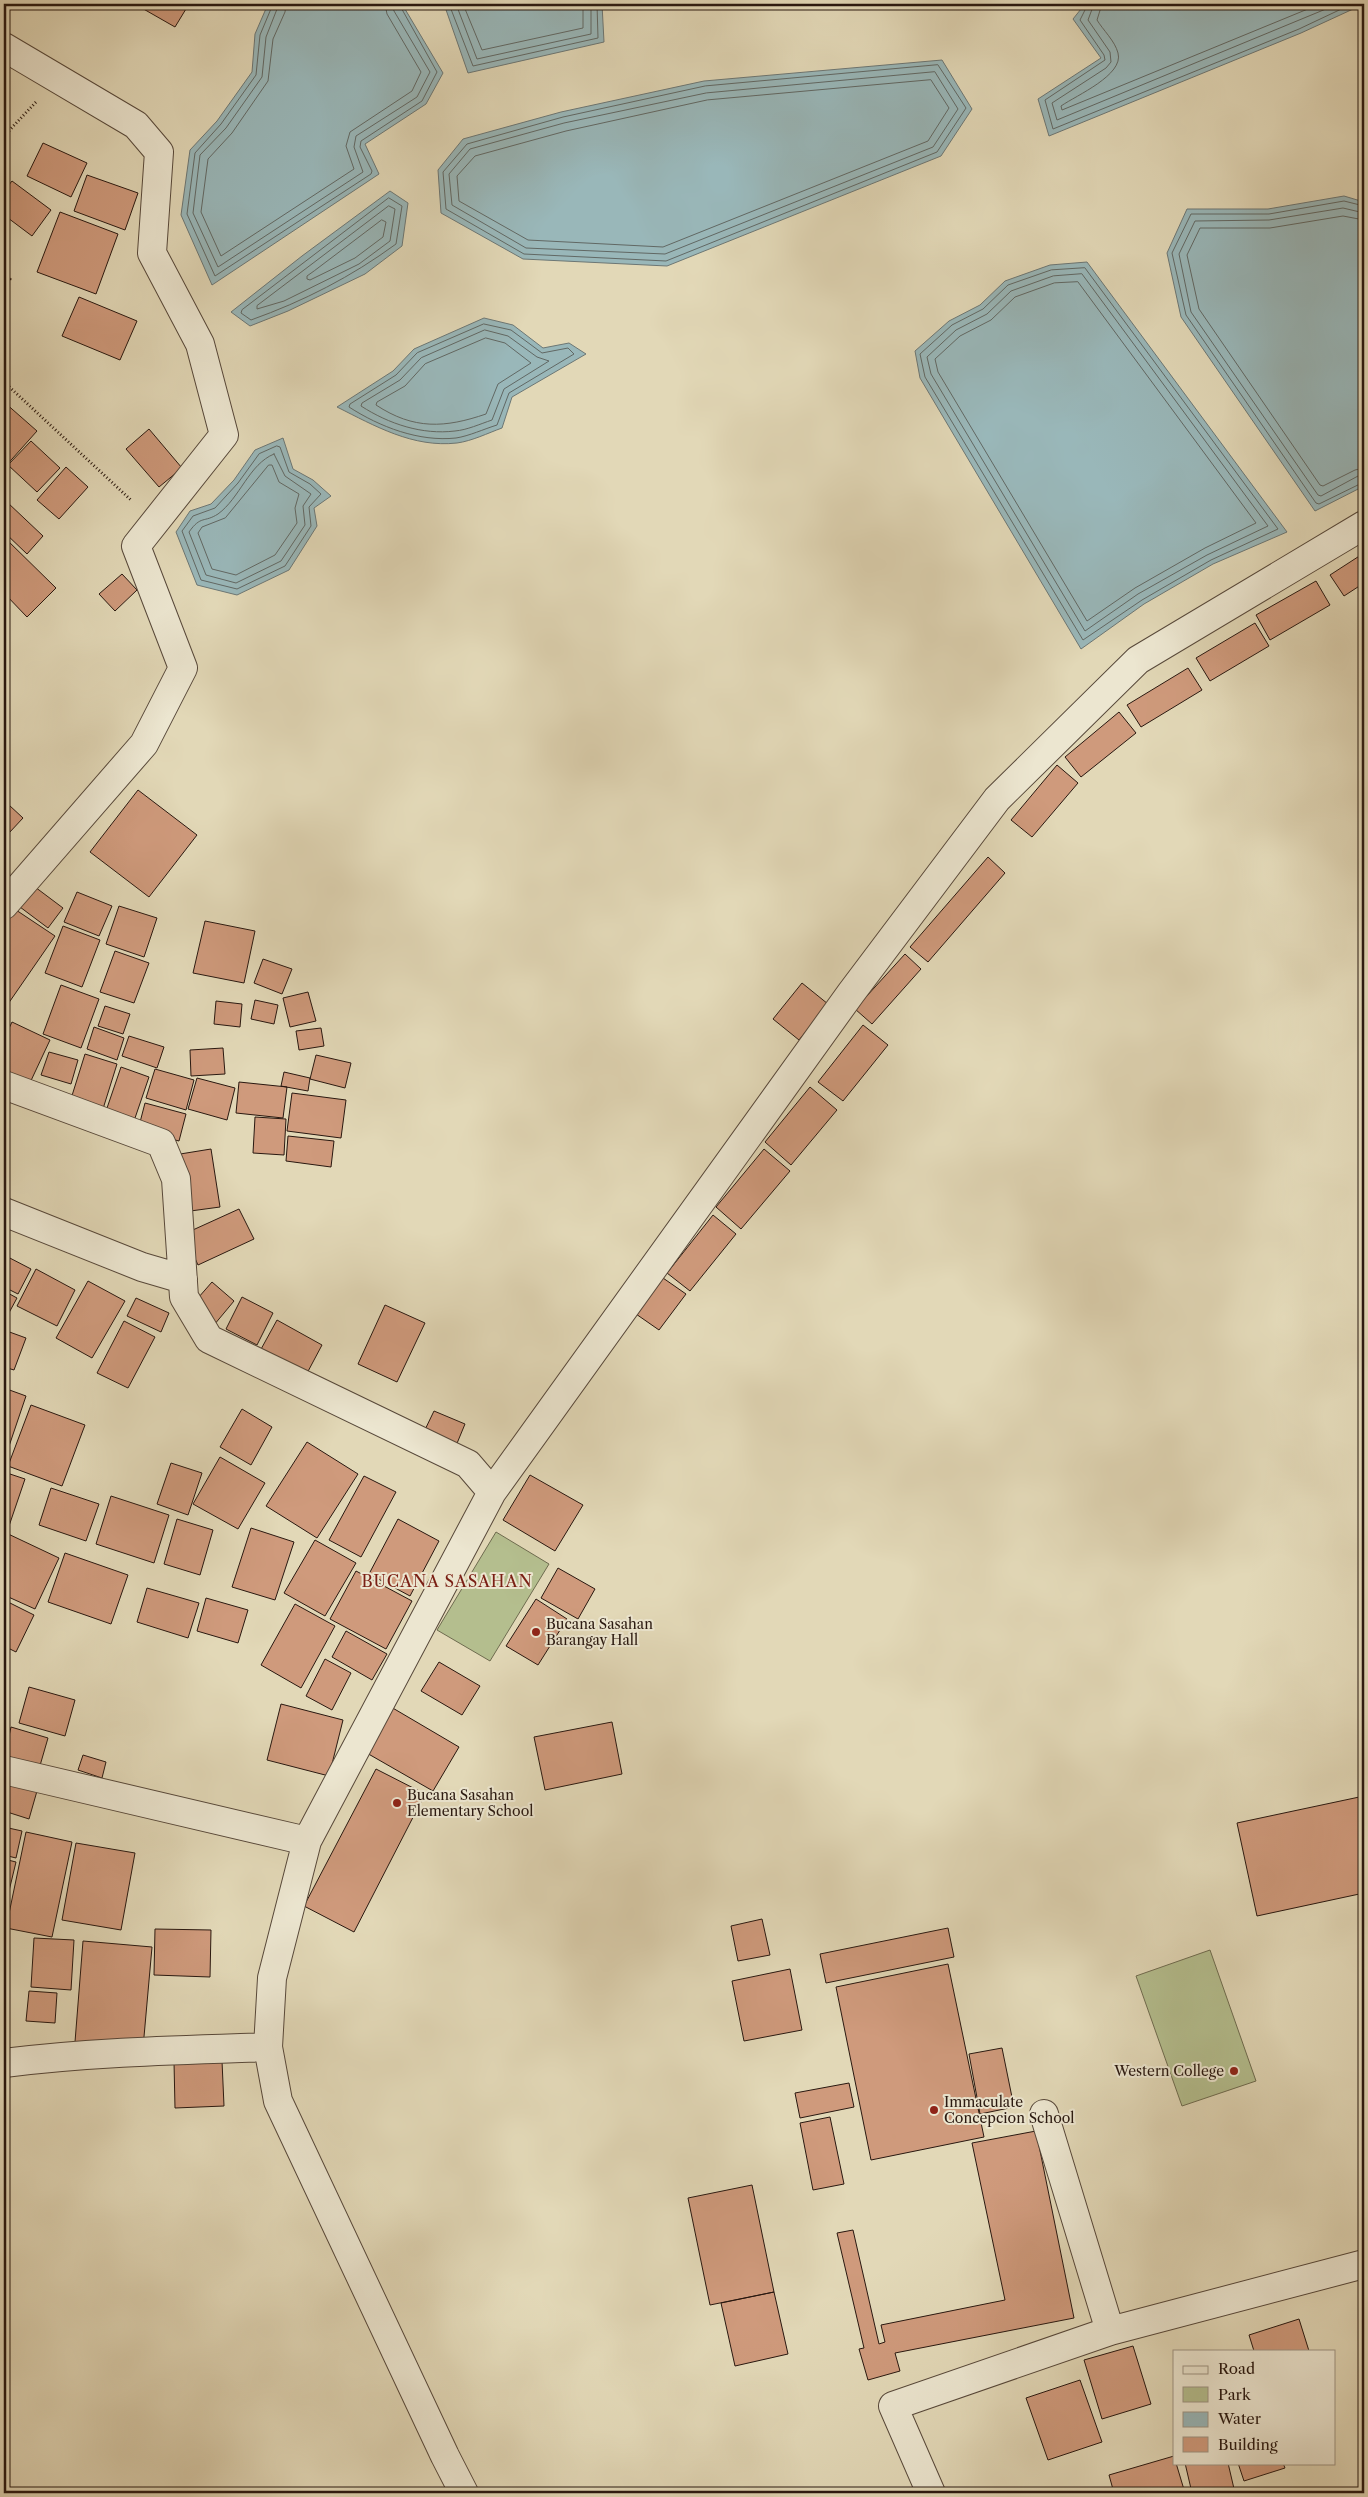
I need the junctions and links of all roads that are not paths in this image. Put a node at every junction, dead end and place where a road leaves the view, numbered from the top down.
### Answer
1 (4, 47) edge
2 (1364, 525) edge
3 (4, 905) edge
4 (4, 1085) edge
5 (4, 1212) edge
6 (183, 1279) junction
7 (492, 1492) junction
8 (4, 1770) edge
9 (307, 1841) junction
10 (268, 2047) junction
11 (4, 2063) edge
12 (1044, 2114) dead end
13 (1364, 2264) edge
14 (1110, 2331) junction
15 (464, 2493) edge
16 (931, 2493) edge

1 - 3 street
2 - 7 street
4 - 6 street
5 - 6 street
6 - 7 street
7 - 9 street
8 - 9 street
9 - 10 street
10 - 11 street
10 - 15 street
12 - 14 street
13 - 14 street
14 - 16 street

